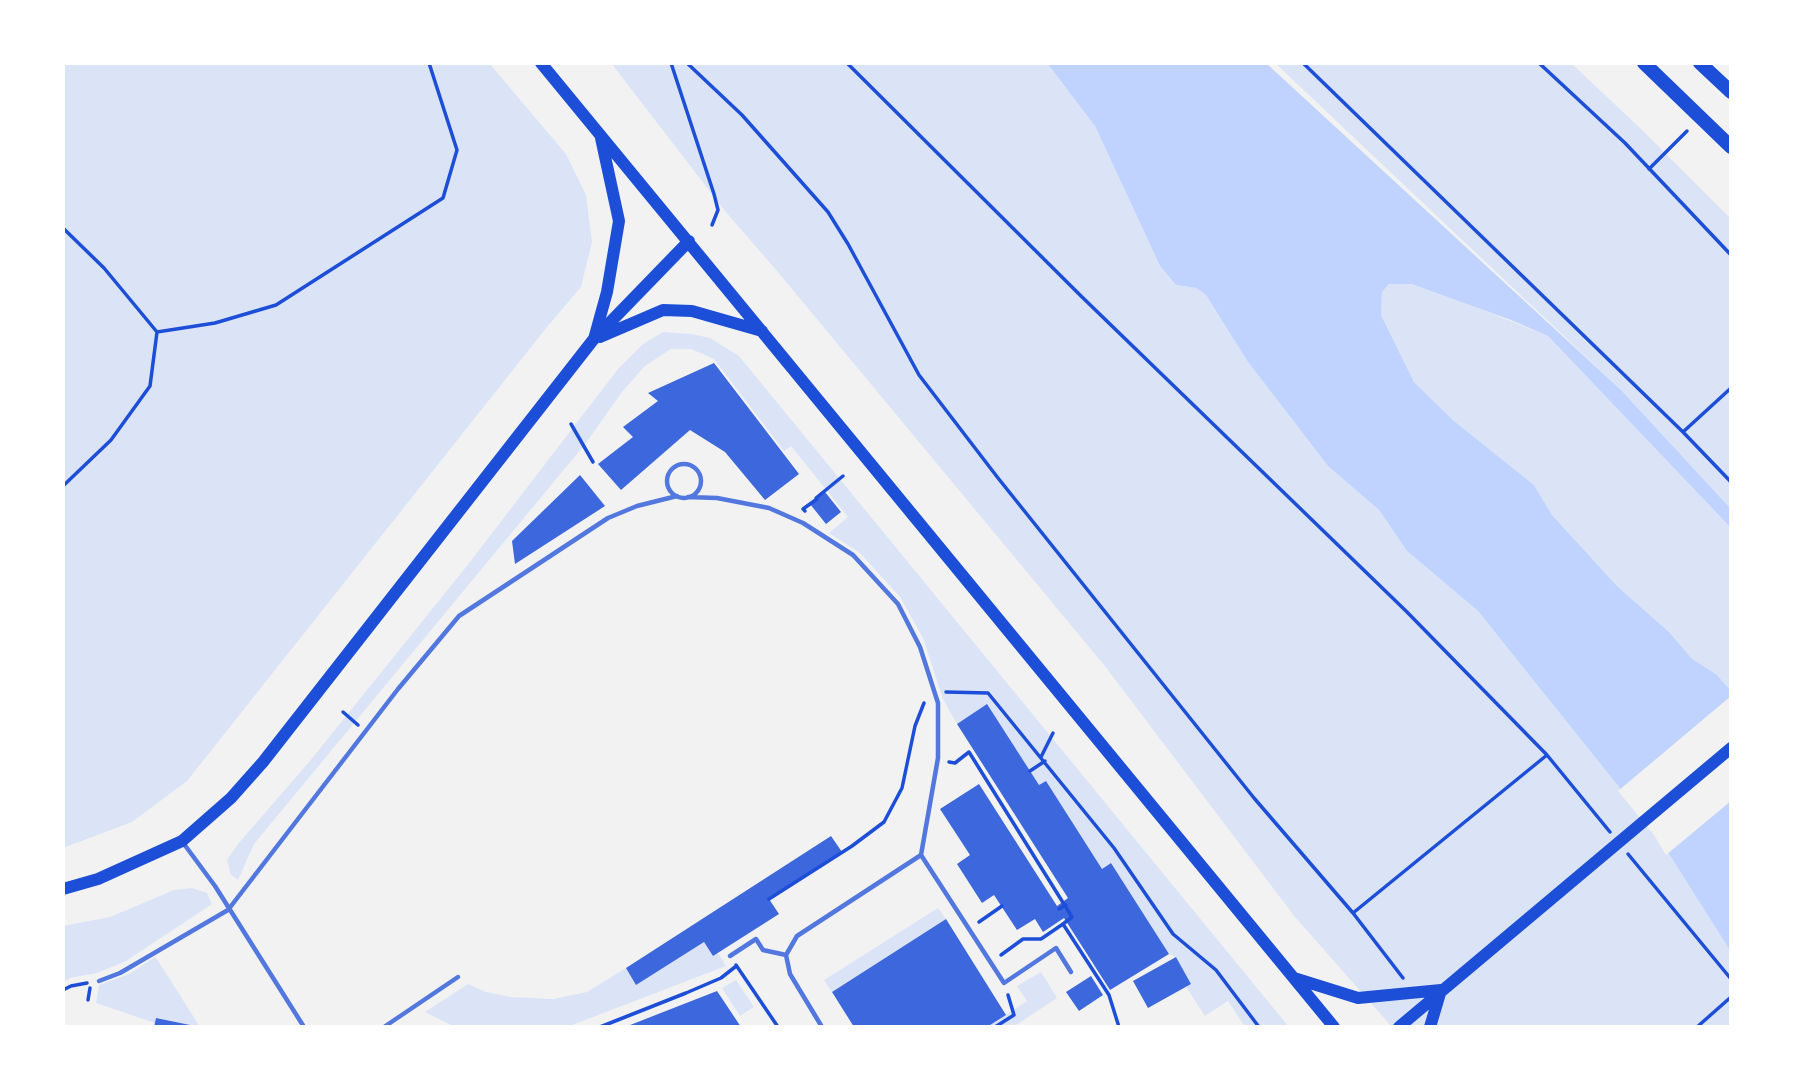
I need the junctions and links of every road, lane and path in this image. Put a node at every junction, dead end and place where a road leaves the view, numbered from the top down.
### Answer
1 (429, 63) edge
2 (541, 63) edge
3 (671, 63) edge
4 (687, 63) edge
5 (848, 63) edge
6 (1303, 63) edge
7 (1539, 63) edge
8 (1644, 63) edge
9 (1700, 63) edge
10 (1731, 92) edge
11 (1687, 131) dead end
12 (600, 134) junction
13 (1731, 147) edge
14 (1649, 169) junction
15 (712, 225) dead end
16 (63, 228) edge
17 (688, 242) junction
18 (1731, 255) edge
19 (762, 331) junction
20 (156, 332) junction
21 (593, 340) junction
22 (1731, 388) edge
23 (571, 424) dead end
24 (1683, 432) junction
25 (593, 462) dead end
26 (843, 476) dead end
27 (1731, 482) edge
28 (63, 486) edge
29 (677, 496) junction
30 (688, 497) junction
31 (803, 509) dead end
32 (941, 692) dead end
33 (928, 695) dead end
34 (344, 712) dead end
35 (359, 726) dead end
36 (1053, 733) dead end
37 (1731, 748) edge
38 (1547, 755) junction
39 (938, 758) junction
40 (1043, 759) junction
41 (1030, 771) dead end
42 (182, 841) junction
43 (1617, 841) dead end
44 (1626, 851) dead end
45 (921, 855) junction
46 (63, 889) edge
47 (769, 899) dead end
48 (1066, 905) junction
49 (1002, 906) dead end
50 (1059, 909) dead end
51 (228, 910) junction
52 (1353, 913) junction
53 (1063, 924) junction
54 (969, 929) junction
55 (786, 955) junction
56 (730, 956) joint
57 (990, 962) junction
58 (737, 966) junction
59 (1072, 972) dead end
60 (458, 977) dead end
61 (1293, 977) junction
62 (1731, 979) edge
63 (99, 981) joint
64 (1004, 982) junction
65 (1409, 986) dead end
66 (63, 990) edge
67 (1441, 990) junction
68 (1731, 997) edge
69 (304, 1027) edge
70 (384, 1027) edge
71 (600, 1027) edge
72 (778, 1027) edge
73 (822, 1027) edge
74 (995, 1027) edge
75 (1119, 1027) edge
76 (1259, 1027) edge
77 (1334, 1027) edge
78 (1399, 1027) edge
79 (1430, 1027) edge
80 (1697, 1027) edge

1 - 20 path
2 - 12 main road
3 - 15 path
4 - 52 path
5 - 38 path
6 - 24 path
7 - 14 path
8 - 13 main road
9 - 10 main road
11 - 14 path
12 - 17 main road
12 - 21 main road
14 - 18 path
16 - 20 path
17 - 19 main road
17 - 21 main road
19 - 21 main road
19 - 61 main road
20 - 28 path
21 - 42 main road
22 - 24 path
23 - 25 path
24 - 27 path
26 - 31 path
29 - 30 lane
29 - 30 lane
29 - 51 lane
30 - 39 lane
32 - 40 path
33 - 47 path
34 - 35 path
36 - 40 path
37 - 67 main road
38 - 43 path
38 - 52 path
39 - 45 lane
39 - 48 path
40 - 41 path
40 - 76 path
42 - 46 main road
42 - 51 lane
44 - 62 path
45 - 54 lane
45 - 55 lane
48 - 50 path
48 - 53 path
49 - 54 path
51 - 63 lane
51 - 69 lane
52 - 65 path
53 - 57 path
53 - 75 path
54 - 57 lane
55 - 56 lane
55 - 73 lane
56 - 58 path
57 - 64 lane
58 - 71 path
58 - 72 path
59 - 64 lane
60 - 70 lane
61 - 67 main road
61 - 77 main road
63 - 66 path
64 - 74 path
67 - 78 main road
67 - 79 main road
68 - 80 path

